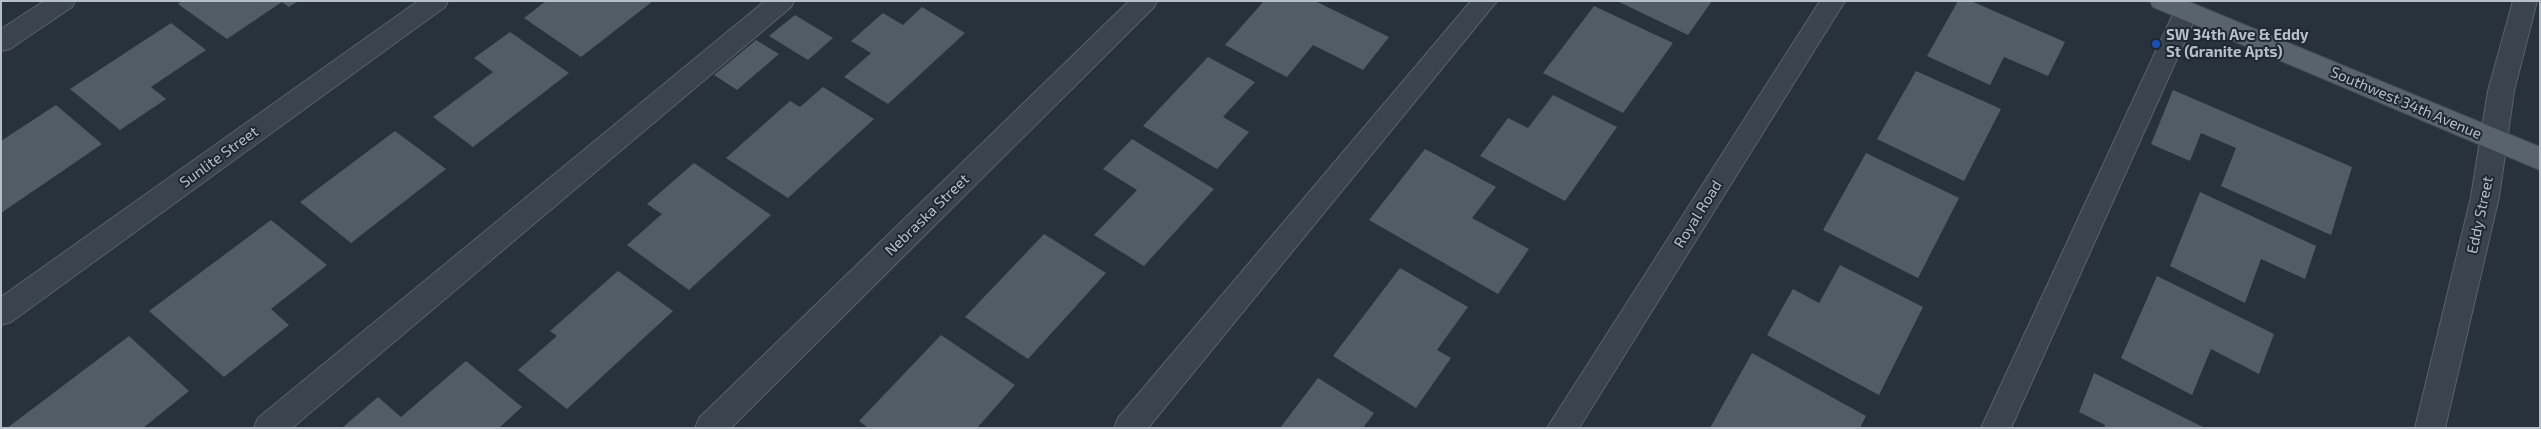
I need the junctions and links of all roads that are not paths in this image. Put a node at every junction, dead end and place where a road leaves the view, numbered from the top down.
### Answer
1 (64, 1) edge
2 (436, 1) edge
3 (782, 1) edge
4 (1145, 1) edge
5 (1485, 1) edge
6 (1833, 1) edge
7 (2524, 1) edge
8 (2174, 6) edge
9 (1, 42) edge
10 (2494, 140) junction
11 (2540, 159) edge
12 (1, 313) edge
13 (269, 428) edge
14 (710, 428) edge
15 (1129, 428) edge
16 (1562, 428) edge
17 (1996, 428) edge
18 (2430, 428) edge

1 - 9 street
2 - 12 street, Sunlite Street
3 - 13 street
4 - 14 street, Nebraska Street
5 - 15 street
6 - 16 street, Royal Road
7 - 10 street, Eddy Street
8 - 10 main road, Southwest 34th Avenue
8 - 17 street
10 - 11 main road, Southwest 34th Avenue
10 - 18 street, Eddy Street

